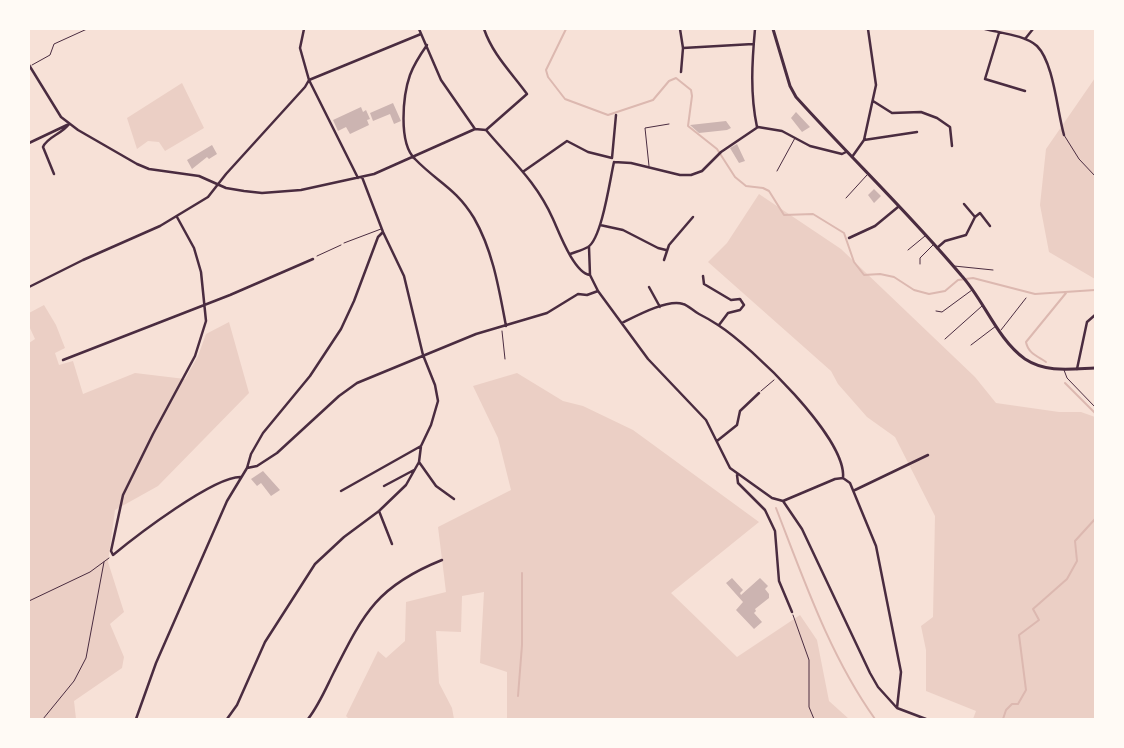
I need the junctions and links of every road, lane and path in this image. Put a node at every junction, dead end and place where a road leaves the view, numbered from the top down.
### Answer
1 (87, 29) edge
2 (304, 29) edge
3 (419, 29) edge
4 (484, 29) edge
5 (680, 29) edge
6 (755, 29) edge
7 (772, 29) edge
8 (868, 29) edge
9 (985, 29) edge
10 (1033, 29) edge
11 (999, 33) junction
12 (421, 34) junction
13 (1025, 40) junction
14 (753, 44) junction
15 (427, 46) junction
16 (683, 48) junction
17 (29, 66) edge
18 (681, 72) dead end
19 (309, 80) junction
20 (1025, 91) dead end
21 (873, 101) junction
22 (616, 115) dead end
23 (68, 124) junction
24 (669, 124) dead end
25 (758, 127) junction
26 (475, 128) junction
27 (486, 130) junction
28 (917, 132) dead end
29 (1064, 135) joint
30 (795, 138) junction
31 (864, 140) junction
32 (29, 144) edge
33 (952, 146) dead end
34 (846, 152) junction
35 (852, 157) junction
36 (413, 158) junction
37 (612, 158) junction
38 (614, 162) junction
39 (649, 166) junction
40 (524, 171) junction
41 (777, 171) dead end
42 (54, 174) dead end
43 (868, 174) junction
44 (1095, 176) edge
45 (360, 177) junction
46 (217, 184) junction
47 (846, 198) dead end
48 (964, 204) dead end
49 (898, 206) junction
50 (177, 217) junction
51 (693, 217) dead end
52 (975, 217) junction
53 (600, 225) junction
54 (990, 226) dead end
55 (382, 231) junction
56 (925, 236) junction
57 (849, 238) dead end
58 (344, 243) joint
59 (935, 246) junction
60 (589, 247) junction
61 (666, 250) junction
62 (908, 250) dead end
63 (570, 254) junction
64 (313, 259) joint
65 (664, 260) dead end
66 (920, 264) dead end
67 (954, 266) junction
68 (992, 270) dead end
69 (590, 275) junction
70 (703, 276) dead end
71 (29, 287) edge
72 (650, 287) dead end
73 (972, 290) junction
74 (598, 291) junction
75 (1026, 298) dead end
76 (206, 304) junction
77 (983, 305) junction
78 (660, 306) junction
79 (936, 312) dead end
80 (1095, 315) edge
81 (622, 323) junction
82 (719, 325) junction
83 (506, 326) junction
84 (996, 326) junction
85 (501, 328) junction
86 (1000, 331) junction
87 (946, 339) dead end
88 (971, 345) dead end
89 (423, 355) junction
90 (505, 359) dead end
91 (63, 360) dead end
92 (1095, 368) edge
93 (1077, 369) junction
94 (1064, 370) junction
95 (778, 377) junction
96 (759, 393) joint
97 (1095, 407) edge
98 (717, 441) junction
99 (421, 446) junction
100 (928, 455) dead end
101 (418, 462) junction
102 (247, 468) junction
103 (415, 470) junction
104 (737, 474) junction
105 (241, 477) junction
106 (843, 478) junction
107 (384, 486) dead end
108 (855, 490) junction
109 (341, 491) dead end
110 (454, 499) dead end
111 (783, 501) junction
112 (379, 512) junction
113 (392, 544) dead end
114 (113, 555) junction
115 (442, 560) dead end
116 (104, 562) junction
117 (29, 601) edge
118 (792, 612) joint
119 (897, 708) junction
120 (43, 719) edge
121 (136, 719) edge
122 (227, 719) edge
123 (308, 719) edge
124 (814, 719) edge
125 (926, 719) edge

1 - 17 path
2 - 19 street
3 - 12 street
4 - 27 street
5 - 16 street
6 - 14 street
7 - 34 main road
8 - 21 street
9 - 11 street
10 - 13 street
11 - 13 street
11 - 20 street
12 - 15 street
12 - 19 street
13 - 29 street
14 - 16 street
14 - 25 street
15 - 26 street
15 - 36 street
16 - 18 street
17 - 23 street
19 - 45 street
19 - 46 street
21 - 31 street
21 - 33 street
22 - 37 street
23 - 32 street
23 - 42 street
23 - 46 street
24 - 39 lane
25 - 30 street
25 - 39 street
26 - 27 street
26 - 36 street
27 - 40 street
28 - 31 street
29 - 44 lane
30 - 34 street
30 - 41 lane
31 - 35 street
34 - 35 main road
35 - 43 main road
36 - 45 street
36 - 83 street
37 - 38 street
37 - 40 street
38 - 39 street
38 - 53 street
40 - 63 street
43 - 47 lane
43 - 49 main road
45 - 46 street
45 - 55 street
46 - 50 street
48 - 52 street
49 - 56 main road
49 - 57 street
50 - 71 street
50 - 76 street
51 - 61 street
52 - 54 street
52 - 59 street
53 - 60 street
53 - 61 street
55 - 58 lane
55 - 89 street
55 - 102 street
56 - 59 main road
56 - 62 lane
58 - 64 path
59 - 66 lane
59 - 67 main road
60 - 63 street
60 - 69 street
61 - 65 street
63 - 69 street
64 - 76 street
67 - 68 lane
67 - 73 main road
69 - 74 street
70 - 82 street
72 - 78 street
73 - 77 main road
73 - 79 lane
74 - 81 street
74 - 83 street
75 - 86 lane
76 - 91 street
76 - 114 street
77 - 84 main road
77 - 87 lane
78 - 81 street
78 - 82 street
80 - 93 street
81 - 98 street
82 - 95 street
83 - 85 street
84 - 86 main road
84 - 88 lane
85 - 89 street
85 - 90 path
86 - 94 main road
89 - 99 street
89 - 102 street
92 - 93 main road
93 - 94 main road
94 - 97 lane
95 - 96 path
95 - 106 street
96 - 98 street
98 - 104 street
99 - 101 street
99 - 109 street
100 - 108 street
101 - 103 street
101 - 110 street
102 - 105 street
103 - 107 street
103 - 112 street
104 - 111 street
104 - 118 street
105 - 114 street
105 - 121 street
106 - 108 street
106 - 111 street
108 - 119 street
111 - 119 street
112 - 113 street
112 - 122 street
114 - 116 path
115 - 123 street
116 - 117 path
116 - 120 path
118 - 124 path
119 - 125 street

